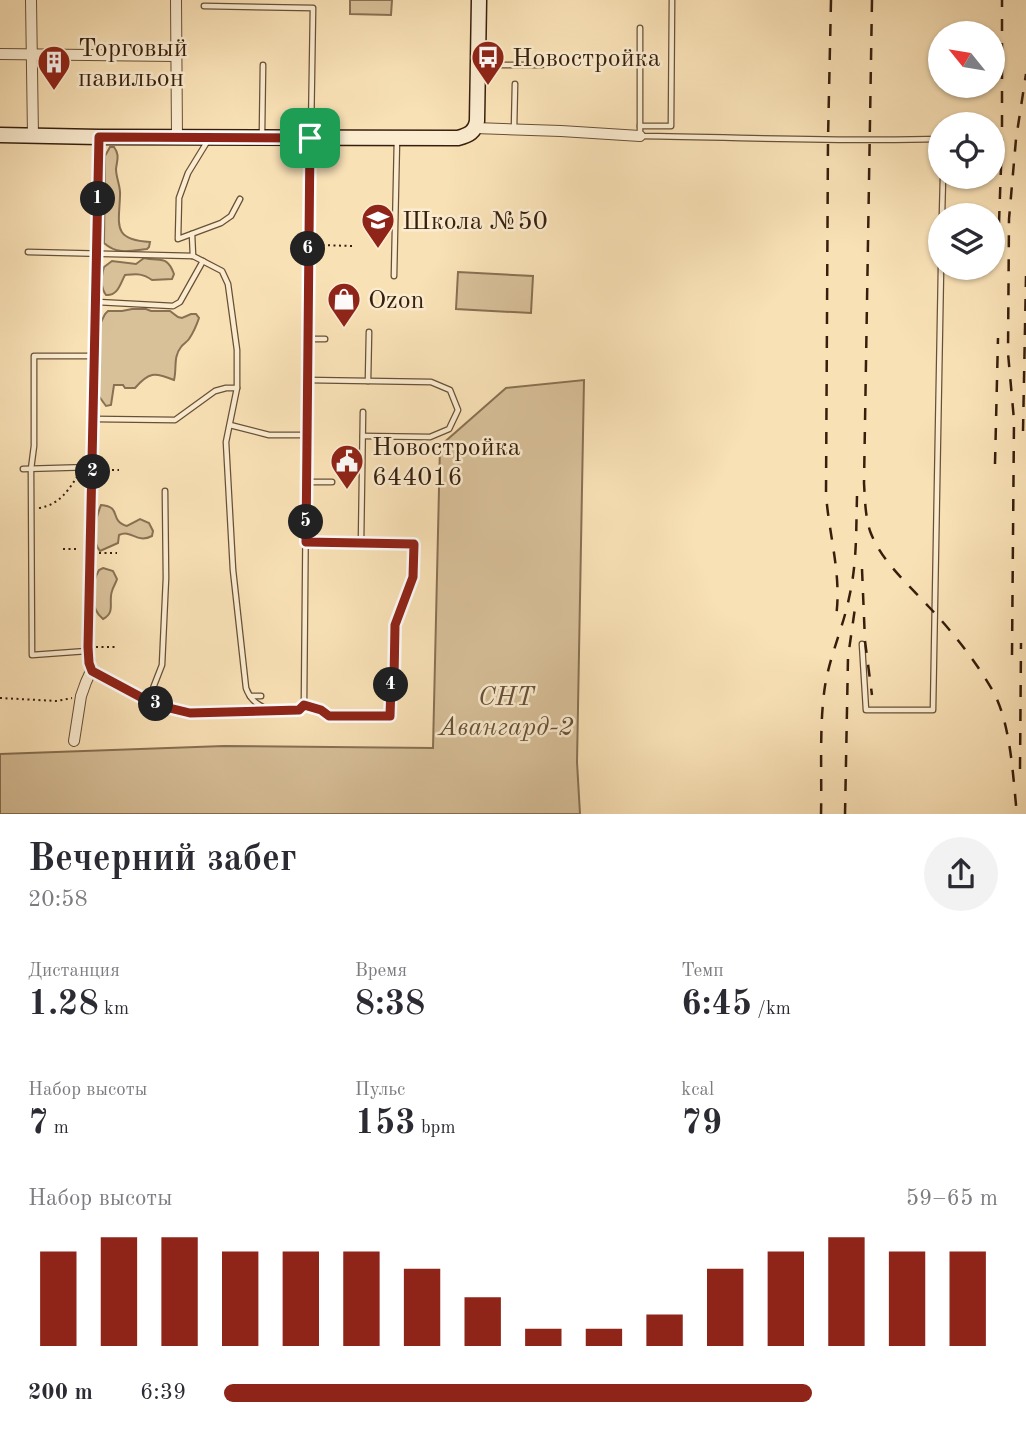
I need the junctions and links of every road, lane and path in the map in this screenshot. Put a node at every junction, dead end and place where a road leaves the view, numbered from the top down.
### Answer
1 (32, 0) edge
2 (176, 0) edge
3 (479, 0) edge
4 (672, 0) edge
5 (204, 6) dead end
6 (640, 28) dead end
7 (0, 54) edge
8 (32, 55) junction
9 (176, 56) junction
10 (263, 65) dead end
11 (478, 65) junction
12 (542, 65) dead end
13 (515, 84) dead end
14 (475, 128) junction
15 (514, 130) junction
16 (640, 131) junction
17 (0, 135) edge
18 (33, 136) junction
19 (99, 137) junction
20 (177, 137) junction
21 (211, 137) junction
22 (262, 138) junction
23 (310, 138) junction
24 (397, 138) junction
25 (928, 139) edge
26 (240, 199) dead end
27 (192, 234) junction
28 (309, 245) junction
29 (354, 246) dead end
30 (28, 252) dead end
31 (97, 254) junction
32 (193, 256) junction
33 (203, 261) junction
34 (394, 276) dead end
35 (941, 280) edge
36 (96, 302) junction
37 (369, 332) dead end
38 (307, 339) junction
39 (325, 339) dead end
40 (95, 356) junction
41 (307, 380) junction
42 (368, 381) junction
43 (237, 388) junction
44 (363, 412) dead end
45 (94, 419) junction
46 (230, 425) junction
47 (306, 435) junction
48 (363, 436) junction
49 (89, 468) junction
50 (31, 469) junction
51 (23, 470) dead end
52 (119, 470) dead end
53 (306, 482) junction
54 (332, 482) dead end
55 (165, 491) dead end
56 (32, 510) junction
57 (306, 542) junction
58 (361, 543) junction
59 (63, 549) dead end
60 (91, 551) junction
61 (117, 553) dead end
62 (862, 644) dead end
63 (115, 647) dead end
64 (88, 649) junction
65 (92, 671) junction
66 (81, 696) junction
67 (249, 696) junction
68 (261, 696) dead end
69 (0, 698) edge
70 (148, 701) junction
71 (304, 705) junction
72 (268, 710) junction
73 (74, 741) dead end

1 - 8 street
2 - 9 street
3 - 11 street
4 - 16 lane
5 - 23 lane
6 - 16 lane
7 - 8 street
8 - 9 street
8 - 18 street
9 - 20 street
10 - 22 lane
11 - 12 lane
11 - 14 street
13 - 15 lane
14 - 15 street
14 - 24 street
15 - 16 street
16 - 25 lane
17 - 18 street
18 - 19 street
19 - 20 street
19 - 31 street
20 - 21 street
21 - 22 street
21 - 27 lane
22 - 23 street
23 - 24 street
23 - 28 lane
24 - 34 lane
26 - 27 lane
27 - 32 lane
28 - 29 path
28 - 38 lane
30 - 31 lane
31 - 32 lane
31 - 36 street
32 - 33 lane
33 - 36 lane
33 - 43 lane
35 - 62 lane
36 - 40 street
37 - 42 lane
38 - 39 lane
38 - 41 lane
40 - 45 street
40 - 50 lane
41 - 42 lane
41 - 47 lane
42 - 48 lane
43 - 45 lane
43 - 46 lane
44 - 48 lane
45 - 49 street
46 - 47 lane
46 - 67 lane
47 - 53 lane
48 - 58 lane
49 - 50 lane
49 - 52 path
49 - 56 path
49 - 60 street
50 - 51 lane
50 - 56 lane
53 - 54 lane
53 - 57 lane
55 - 70 lane
56 - 64 lane
57 - 58 lane
57 - 71 lane
58 - 71 lane
59 - 60 path
60 - 61 path
60 - 64 street
63 - 64 path
64 - 65 street
65 - 66 street
65 - 70 lane
66 - 69 path
66 - 73 street
67 - 68 lane
67 - 72 lane
70 - 72 lane
71 - 72 lane

